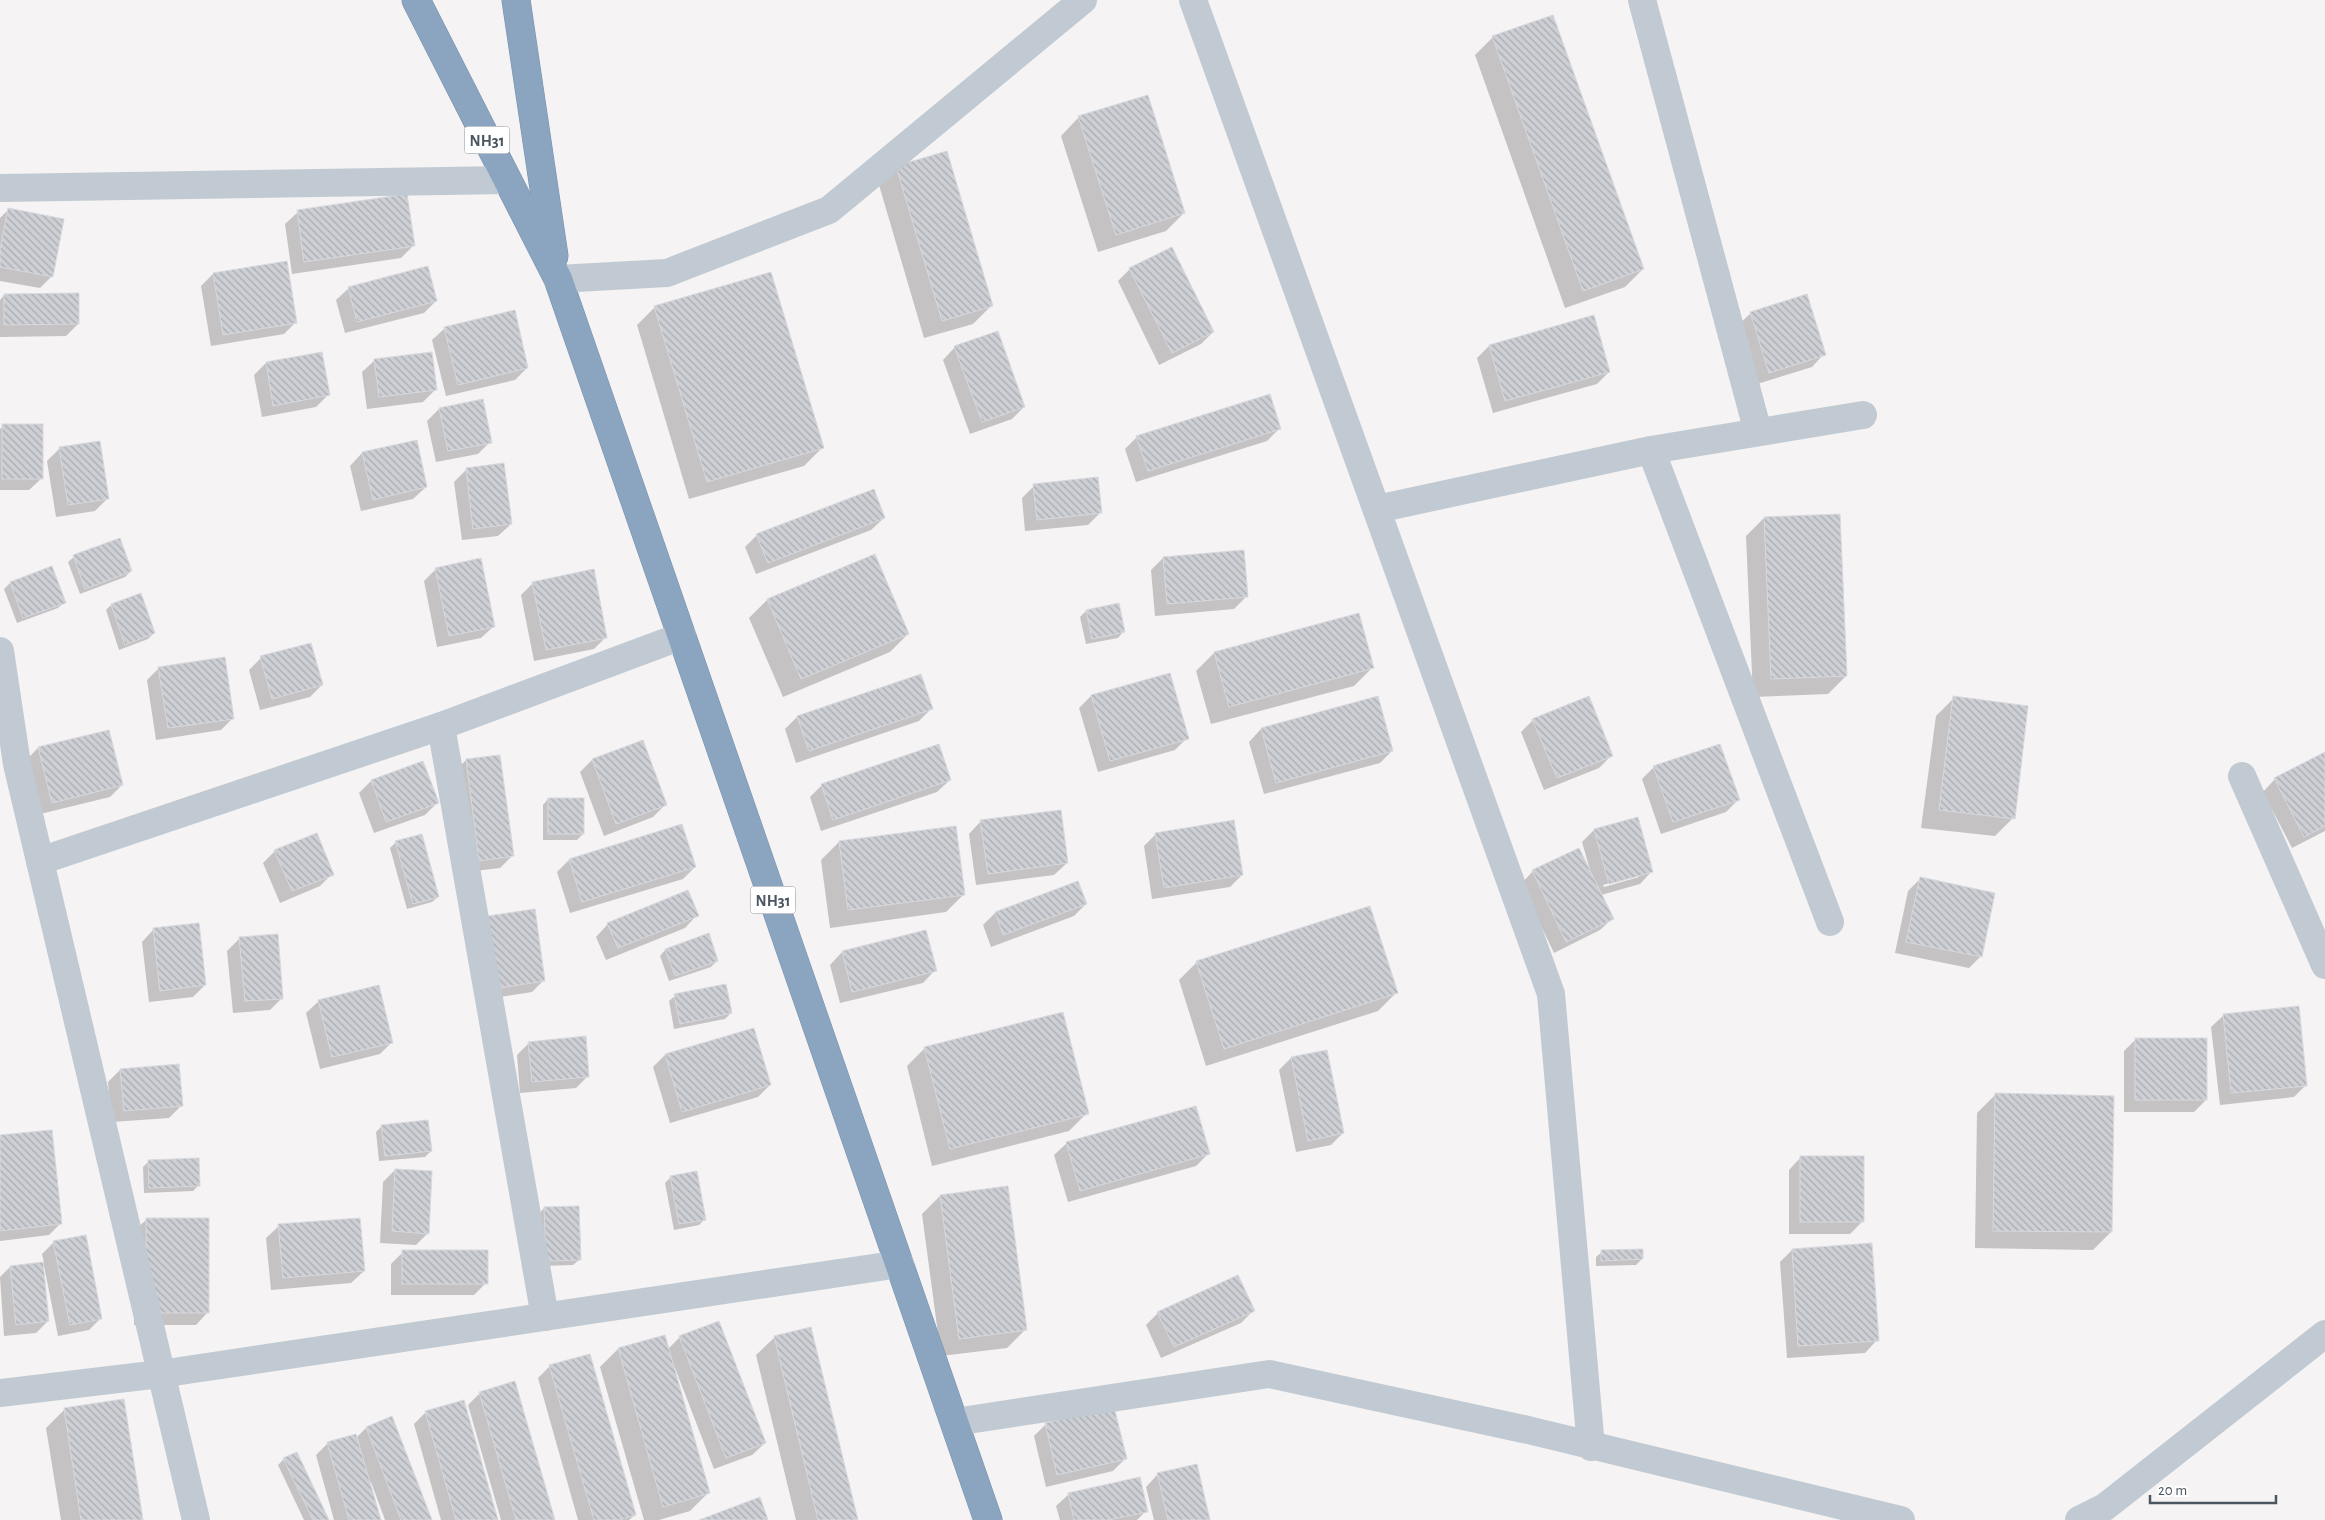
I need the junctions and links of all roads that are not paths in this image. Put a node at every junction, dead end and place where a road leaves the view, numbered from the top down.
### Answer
1 (416, 0) edge
2 (516, 0) edge
3 (1083, 0) edge
4 (1193, 0) edge
5 (1642, 0) edge
6 (507, 180) junction
7 (0, 188) edge
8 (558, 280) junction
9 (1863, 415) dead end
10 (1758, 432) junction
11 (1651, 450) junction
12 (1377, 510) junction
13 (682, 636) junction
14 (0, 651) edge
15 (441, 726) junction
16 (2242, 776) dead end
17 (40, 861) junction
18 (1830, 922) dead end
19 (2325, 965) edge
20 (900, 1264) junction
21 (545, 1317) junction
22 (2325, 1334) edge
23 (160, 1374) junction
24 (0, 1394) edge
25 (955, 1422) junction
26 (1591, 1447) junction
27 (196, 1520) edge
28 (988, 1520) edge
29 (1902, 1520) edge
30 (2078, 1520) edge

1 - 6 highway, NH31
2 - 8 highway, NH31
3 - 8 street
4 - 12 street
5 - 10 street
6 - 7 street
6 - 8 highway, NH31
8 - 13 highway, NH31
9 - 10 street
10 - 11 street
11 - 12 street
11 - 18 street
12 - 26 street
13 - 15 street
13 - 20 highway, NH31
14 - 17 street
15 - 17 street
15 - 21 street
16 - 19 street
17 - 23 street
20 - 21 street
20 - 25 highway, NH31
21 - 23 street
22 - 30 street
23 - 24 street
23 - 27 street
25 - 26 street
25 - 28 highway, NH31
26 - 29 street

